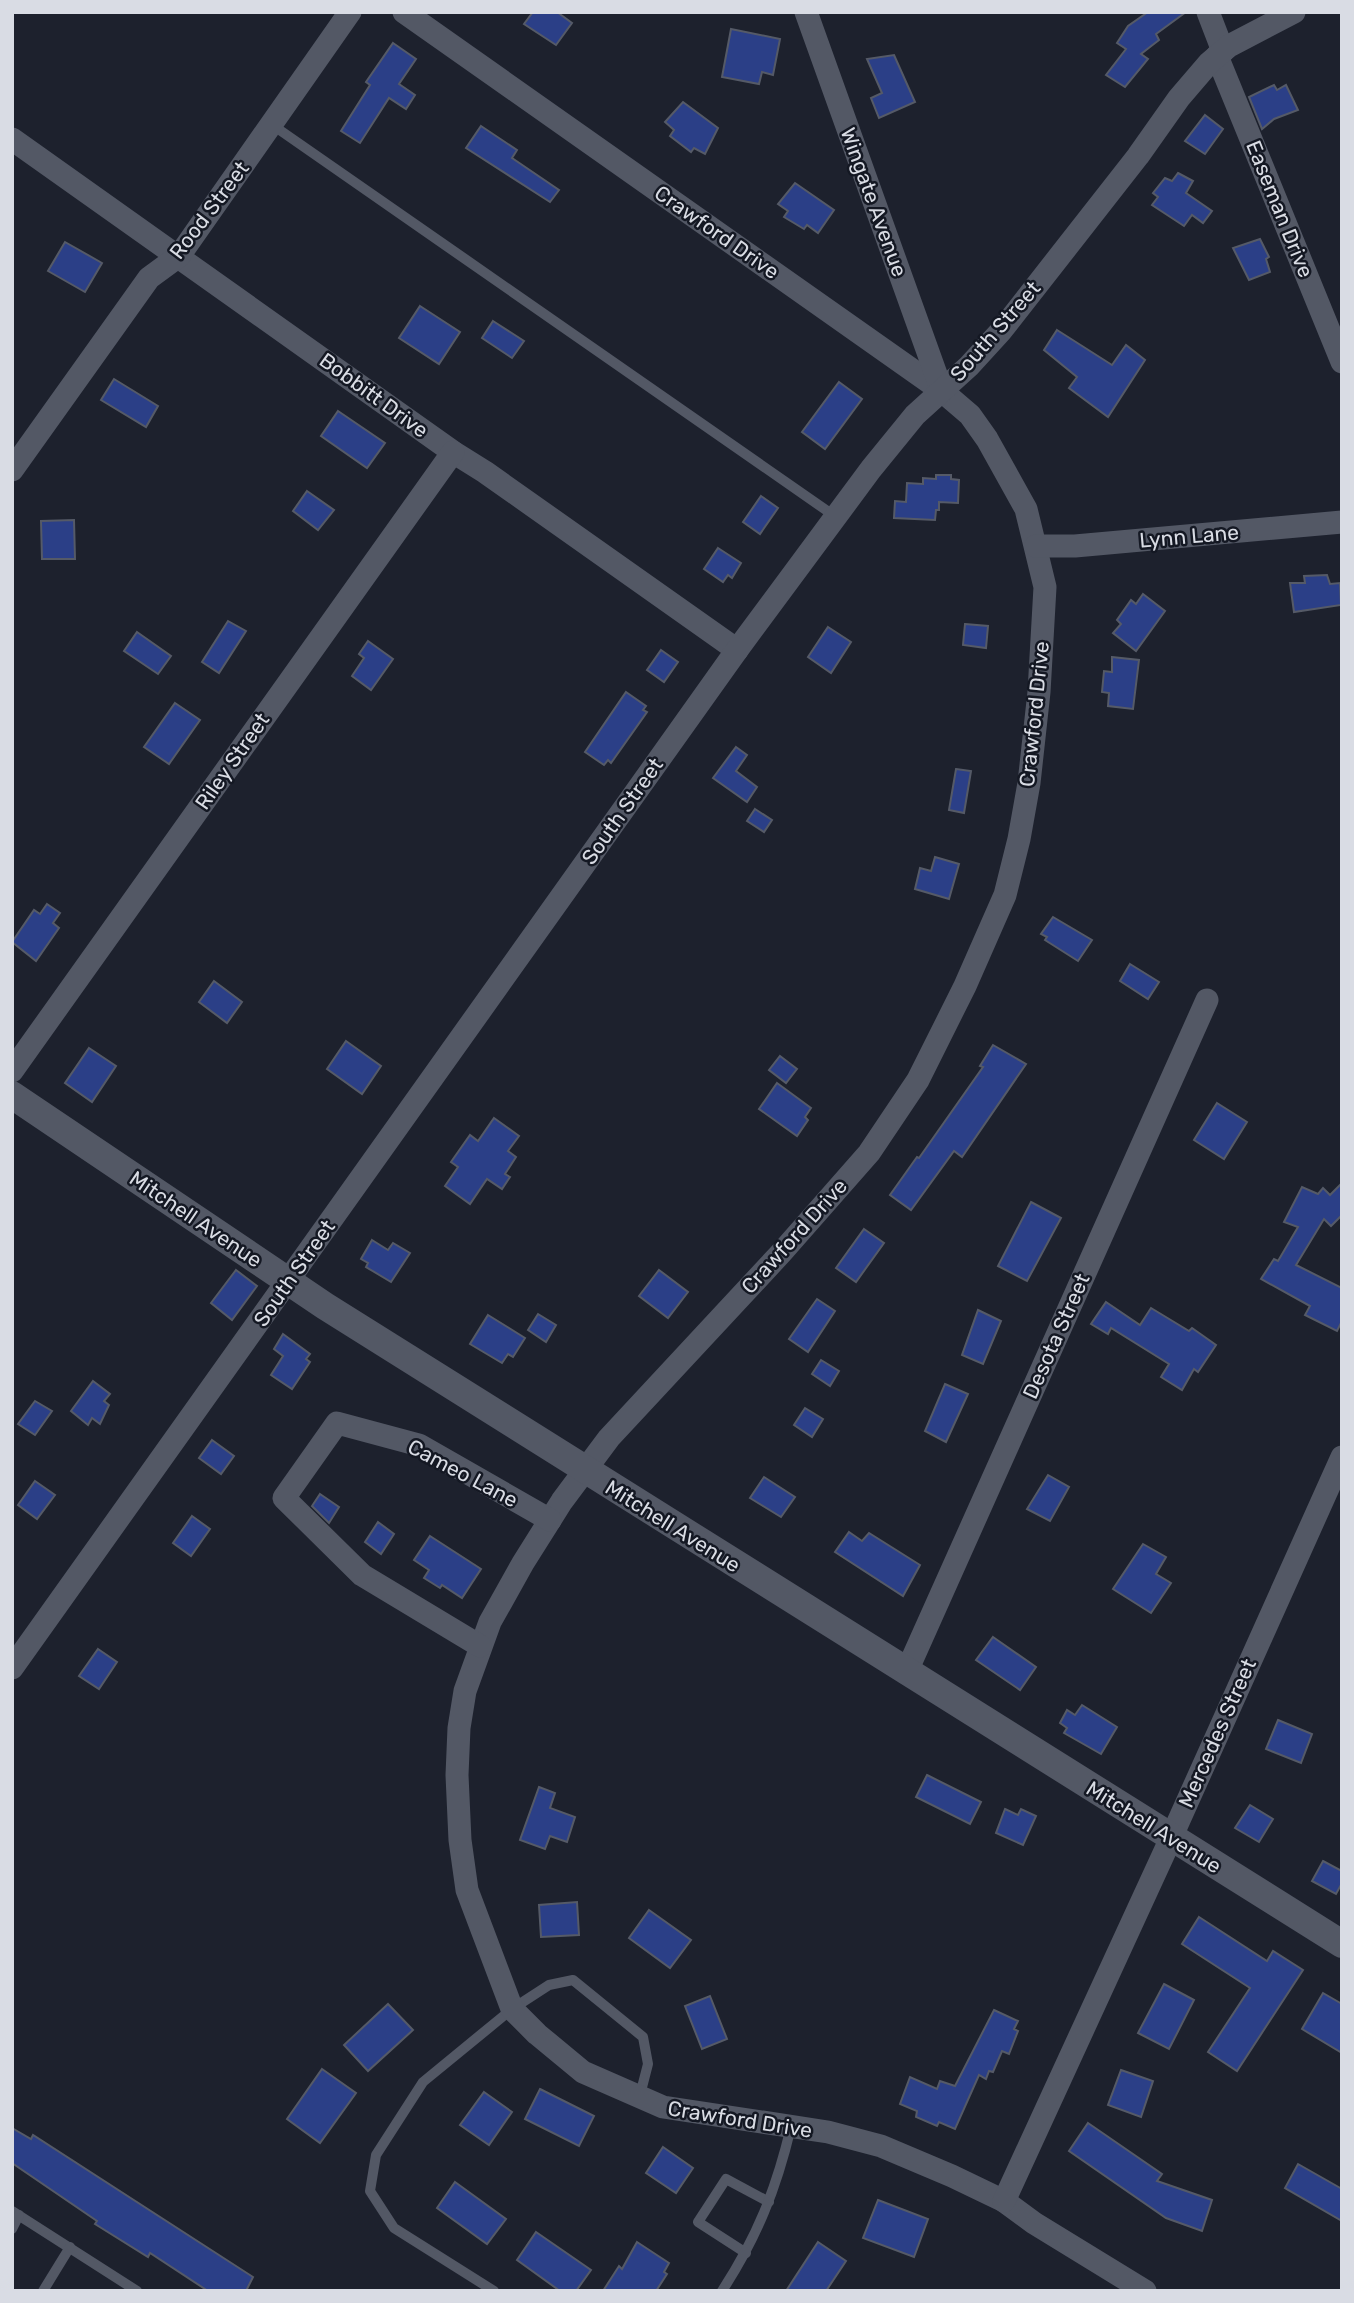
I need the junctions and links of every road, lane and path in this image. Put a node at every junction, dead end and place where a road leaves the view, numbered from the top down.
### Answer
1 (350, 12) edge
2 (404, 12) edge
3 (806, 12) edge
4 (1208, 12) edge
5 (1294, 12) edge
6 (1220, 53) junction
7 (271, 124) junction
8 (12, 139) edge
9 (179, 256) junction
10 (1342, 362) edge
11 (942, 391) junction
12 (453, 452) junction
13 (12, 470) edge
14 (836, 517) junction
15 (1342, 522) edge
16 (1036, 546) junction
17 (737, 650) junction
18 (1207, 1000) dead end
19 (12, 1071) edge
20 (12, 1095) edge
21 (288, 1281) junction
22 (1342, 1457) edge
23 (584, 1470) junction
24 (550, 1520) junction
25 (480, 1646) junction
26 (12, 1668) edge
27 (906, 1673) junction
28 (1171, 1838) junction
29 (1342, 1944) edge
30 (512, 2009) junction
31 (639, 2099) junction
32 (791, 2127) junction
33 (1004, 2201) junction
34 (769, 2202) junction
35 (15, 2213) edge
36 (12, 2229) edge
37 (69, 2247) junction
38 (746, 2253) junction
39 (43, 2291) edge
40 (137, 2291) edge
41 (494, 2291) edge
42 (722, 2291) edge
43 (1144, 2291) edge

1 - 7 street, Rood Street
2 - 11 street, Crawford Drive
3 - 11 street, Wingate Avenue
4 - 6 street, Easeman Drive
5 - 6 street, South Street
6 - 10 street, Easeman Drive
6 - 11 street, South Street
7 - 9 street, Rood Street
7 - 14 lane
8 - 9 street, Bobbitt Drive
9 - 12 street, Bobbitt Drive
9 - 13 street, Rood Street
11 - 14 street, South Street
11 - 16 street, Crawford Drive
12 - 17 street, Bobbitt Drive
12 - 19 street, Riley Street
14 - 17 street, South Street
15 - 16 street, Lynn Lane
16 - 23 street, Crawford Drive
17 - 21 street, South Street
18 - 27 street, Desota Street
20 - 21 street, Mitchell Avenue
21 - 23 street, Mitchell Avenue
21 - 26 street, South Street
22 - 28 street, Mercedes Street
23 - 24 street, Crawford Drive
23 - 27 street, Mitchell Avenue
24 - 25 street, Crawford Drive
24 - 25 street, Cameo Lane
25 - 30 street, Crawford Drive
27 - 28 street, Mitchell Avenue
28 - 29 street, Mitchell Avenue
28 - 33 street, Mercedes Street
30 - 31 street, Crawford Drive
30 - 31 lane
30 - 41 lane
31 - 32 street, Crawford Drive
32 - 33 street, Crawford Drive
32 - 34 lane
33 - 43 street, Crawford Drive
34 - 38 lane
34 - 38 lane
35 - 36 lane
35 - 37 lane
37 - 39 lane
37 - 40 lane
38 - 42 lane

